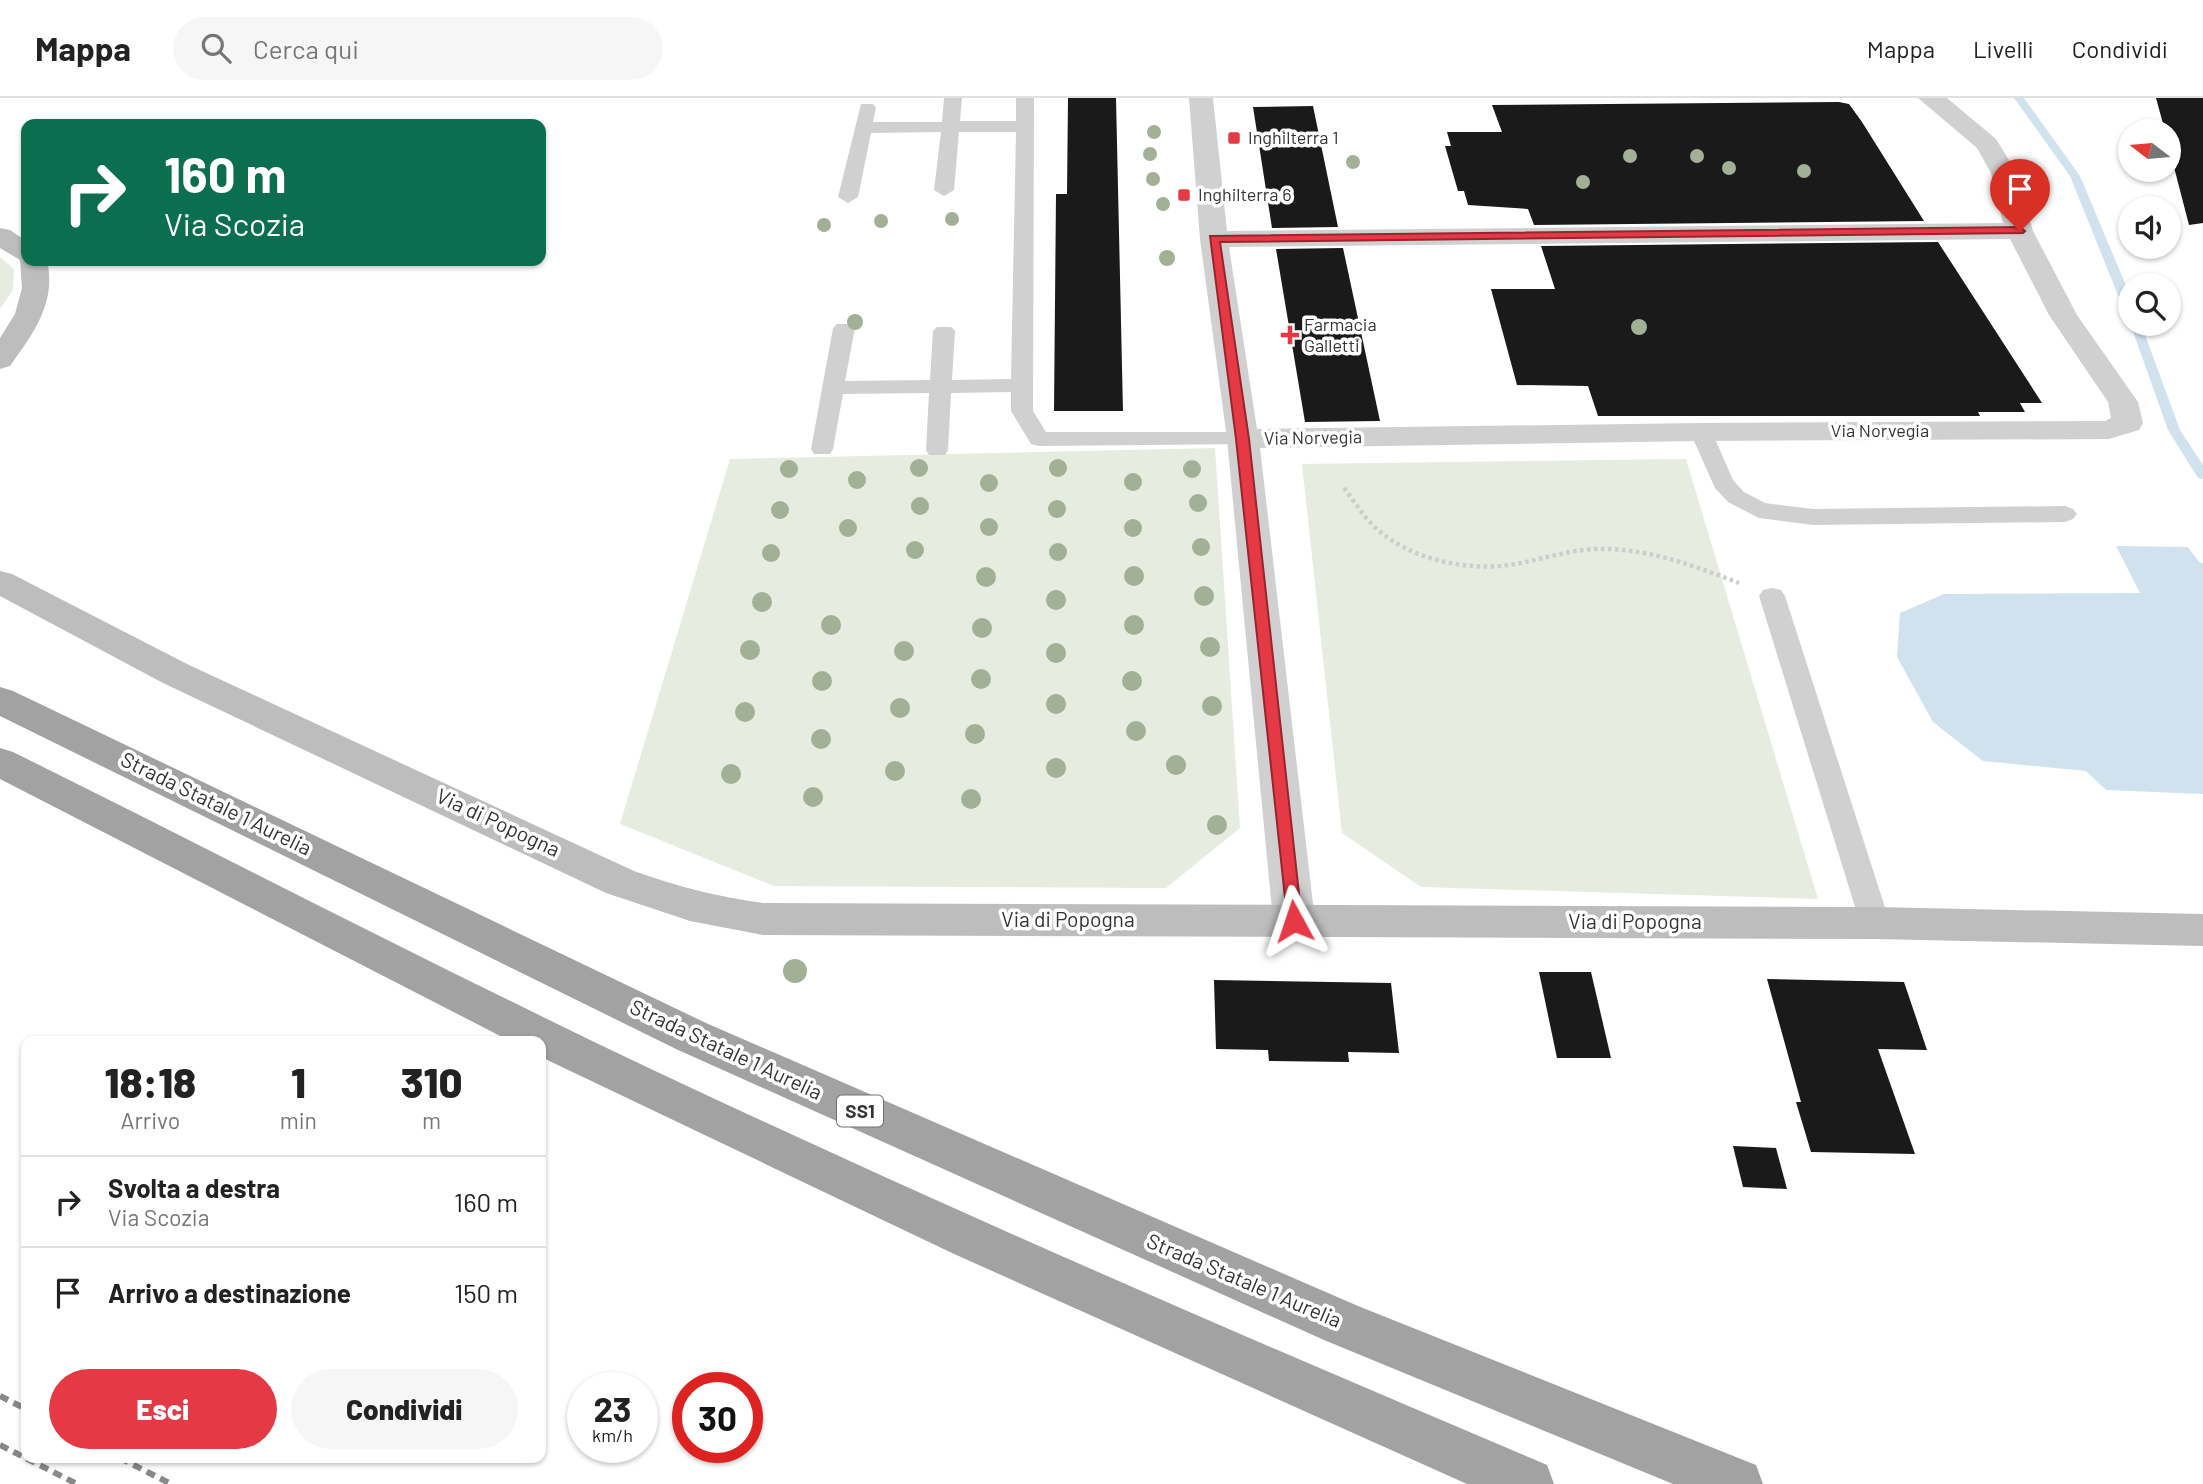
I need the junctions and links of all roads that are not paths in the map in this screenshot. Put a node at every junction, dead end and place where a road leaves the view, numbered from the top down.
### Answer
1 (953, 98) edge
2 (1025, 98) edge
3 (1201, 98) edge
4 (1930, 98) edge
5 (867, 108) dead end
6 (1025, 126) junction
7 (863, 128) junction
8 (950, 128) junction
9 (944, 190) dead end
10 (848, 197) dead end
11 (2020, 231) junction
12 (0, 236) edge
13 (1214, 239) junction
14 (21, 250) edge
15 (36, 271) edge
16 (0, 322) edge
17 (844, 328) dead end
18 (944, 331) dead end
19 (0, 360) edge
20 (1022, 385) junction
21 (942, 387) junction
22 (833, 388) junction
23 (1701, 432) junction
24 (1243, 439) junction
25 (822, 450) dead end
26 (937, 450) dead end
27 (2066, 514) dead end
28 (2, 582) edge
29 (1772, 596) road end
30 (0, 700) edge
31 (0, 762) edge
32 (1294, 921) junction
33 (1875, 923) junction
34 (2203, 930) edge
35 (544, 1036) edge
36 (546, 1037) edge
37 (1528, 1484) edge
38 (1737, 1484) edge

1 - 8 lane
2 - 6 lane
3 - 13 street
4 - 11 street, Via Norvegia
5 - 7 lane
6 - 8 lane
6 - 20 lane
7 - 8 lane
7 - 10 lane
8 - 9 lane
11 - 13 street
11 - 23 street, Via Norvegia
12 - 14 main road
13 - 24 street
15 - 16 main road
15 - 19 main road
17 - 22 lane
18 - 21 lane
20 - 21 lane
20 - 24 lane
21 - 22 lane
21 - 26 lane
22 - 25 lane
23 - 24 street, Via Norvegia
23 - 27 lane
24 - 32 street
28 - 32 main road, Via di Popogna
29 - 33 lane
30 - 38 highway, Strada Statale 1 Aurelia / SS1
31 - 35 highway
32 - 33 main road, Via di Popogna
33 - 34 main road, Via di Popogna
36 - 37 highway

